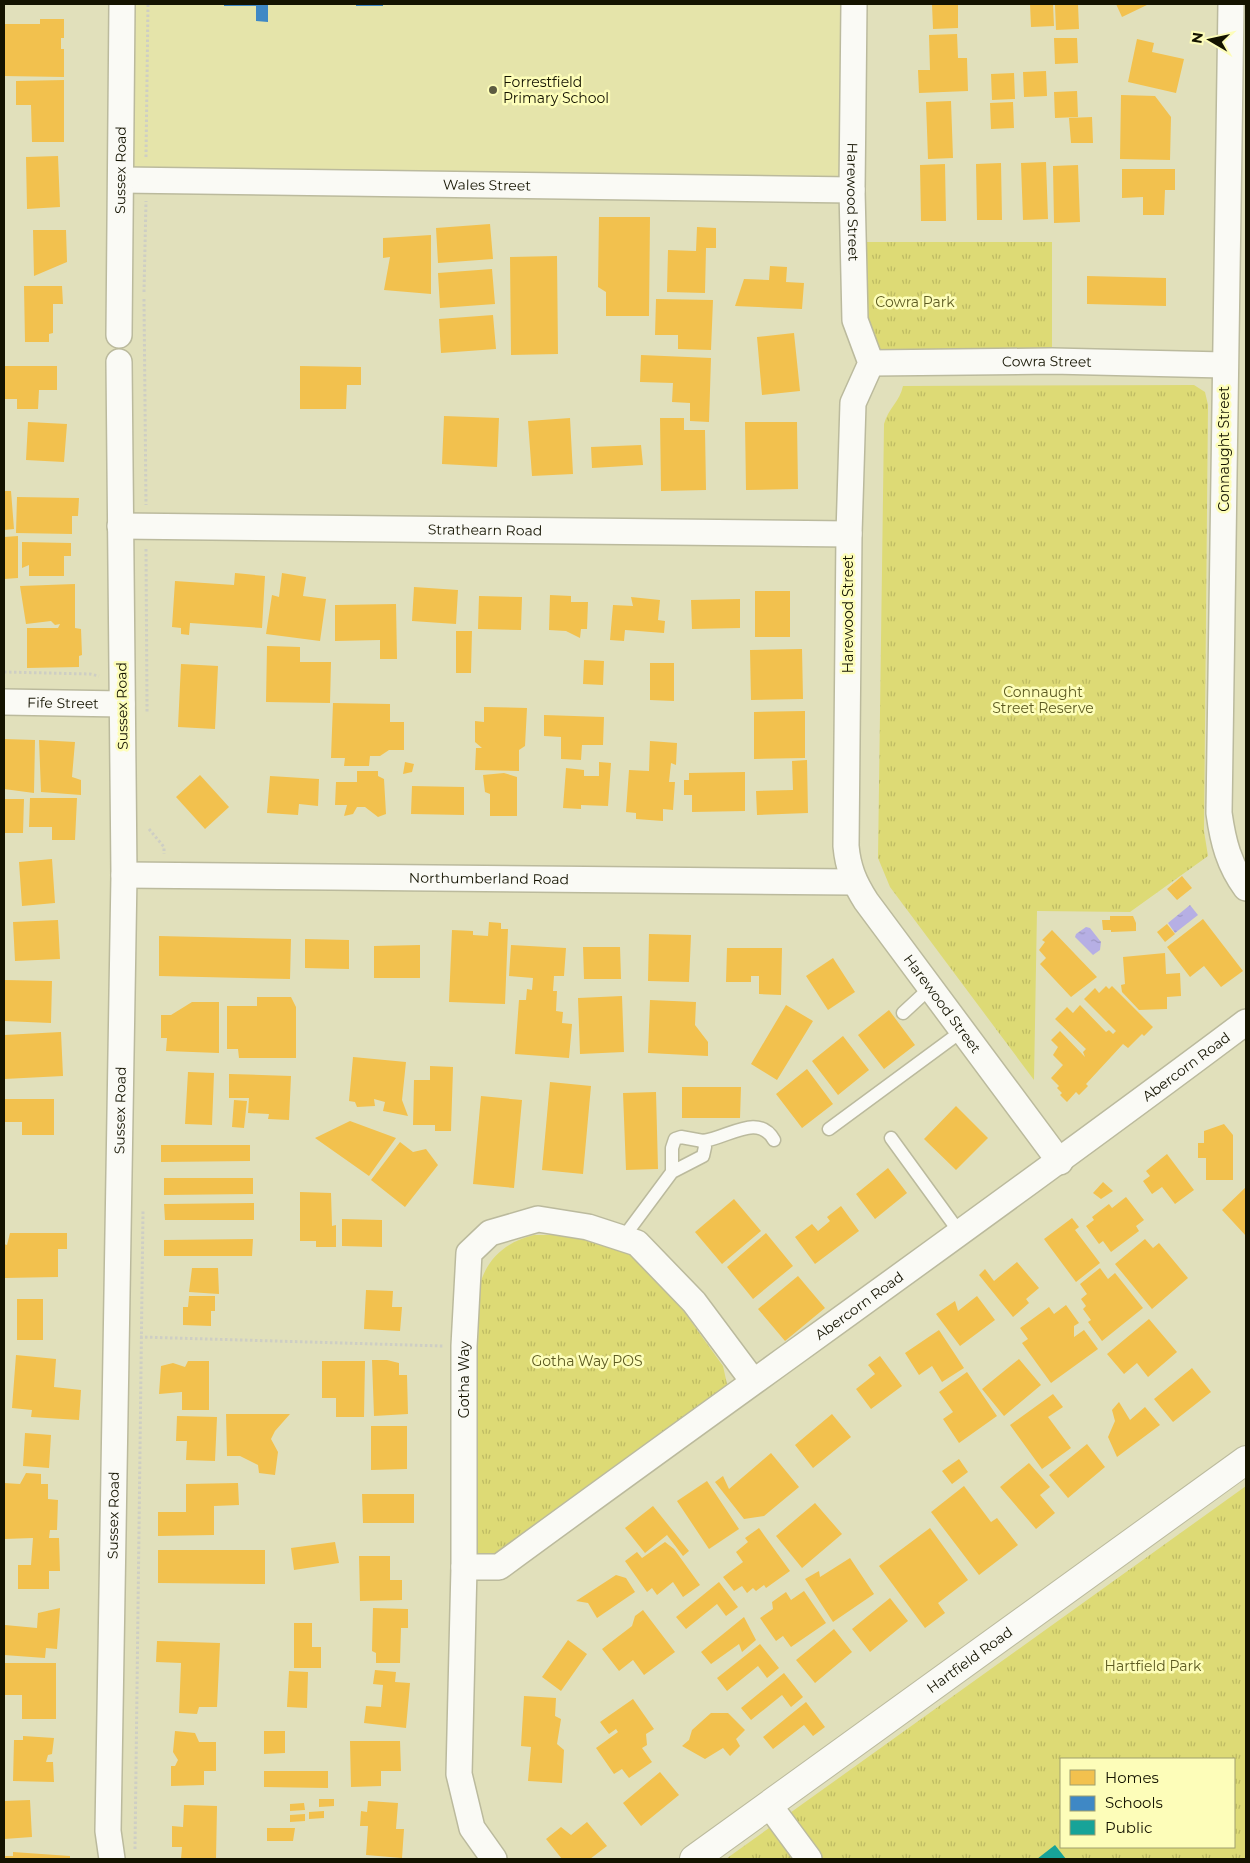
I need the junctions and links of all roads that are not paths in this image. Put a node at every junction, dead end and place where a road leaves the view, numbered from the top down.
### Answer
1 (122, 4) edge
2 (854, 4) edge
3 (1231, 4) edge
4 (121, 180) junction
5 (852, 190) junction
6 (119, 335) dead end
7 (119, 362) dead end
8 (871, 363) junction
9 (1224, 365) junction
10 (120, 526) junction
11 (849, 534) junction
12 (4, 702) edge
13 (122, 704) junction
14 (124, 875) junction
15 (853, 882) junction
16 (1246, 888) edge
17 (930, 988) junction
18 (903, 1013) dead end
19 (1246, 1022) edge
20 (962, 1031) junction
21 (829, 1129) dead end
22 (891, 1138) dead end
23 (774, 1140) dead end
24 (703, 1141) junction
25 (1060, 1162) junction
26 (672, 1172) junction
27 (960, 1233) junction
28 (623, 1238) junction
29 (753, 1380) junction
30 (1246, 1460) edge
31 (464, 1567) junction
32 (769, 1805) junction
33 (112, 1859) edge
34 (494, 1859) edge
35 (694, 1859) edge
36 (809, 1859) edge

1 - 4 street, Sussex Road
2 - 5 street, Harewood Street
3 - 9 street, Connaught Street
4 - 5 street, Wales Street
4 - 6 street, Sussex Road
5 - 8 street, Harewood Street
7 - 10 street, Sussex Road
8 - 9 street, Cowra Street
8 - 11 street, Harewood Street
9 - 16 street, Connaught Street
10 - 11 street, Strathearn Road
10 - 13 street, Sussex Road
11 - 15 street, Harewood Street
12 - 13 street, Fife Street
13 - 14 street, Sussex Road
14 - 15 street, Northumberland Road
14 - 33 street, Sussex Road
15 - 17 street, Harewood Street
17 - 18 lane
17 - 20 street, Harewood Street
19 - 25 street, Abercorn Road
20 - 21 lane
20 - 25 street, Harewood Street
22 - 27 lane
23 - 24 lane
24 - 26 lane
24 - 26 lane
25 - 27 street, Abercorn Road
26 - 28 lane
27 - 29 street, Abercorn Road
28 - 29 street, Gotha Way
28 - 31 street, Gotha Way
29 - 31 street, Abercorn Road
30 - 32 street, Hartfield Road
31 - 34 street, Gotha Way
32 - 35 street, Hartfield Road
32 - 36 street

